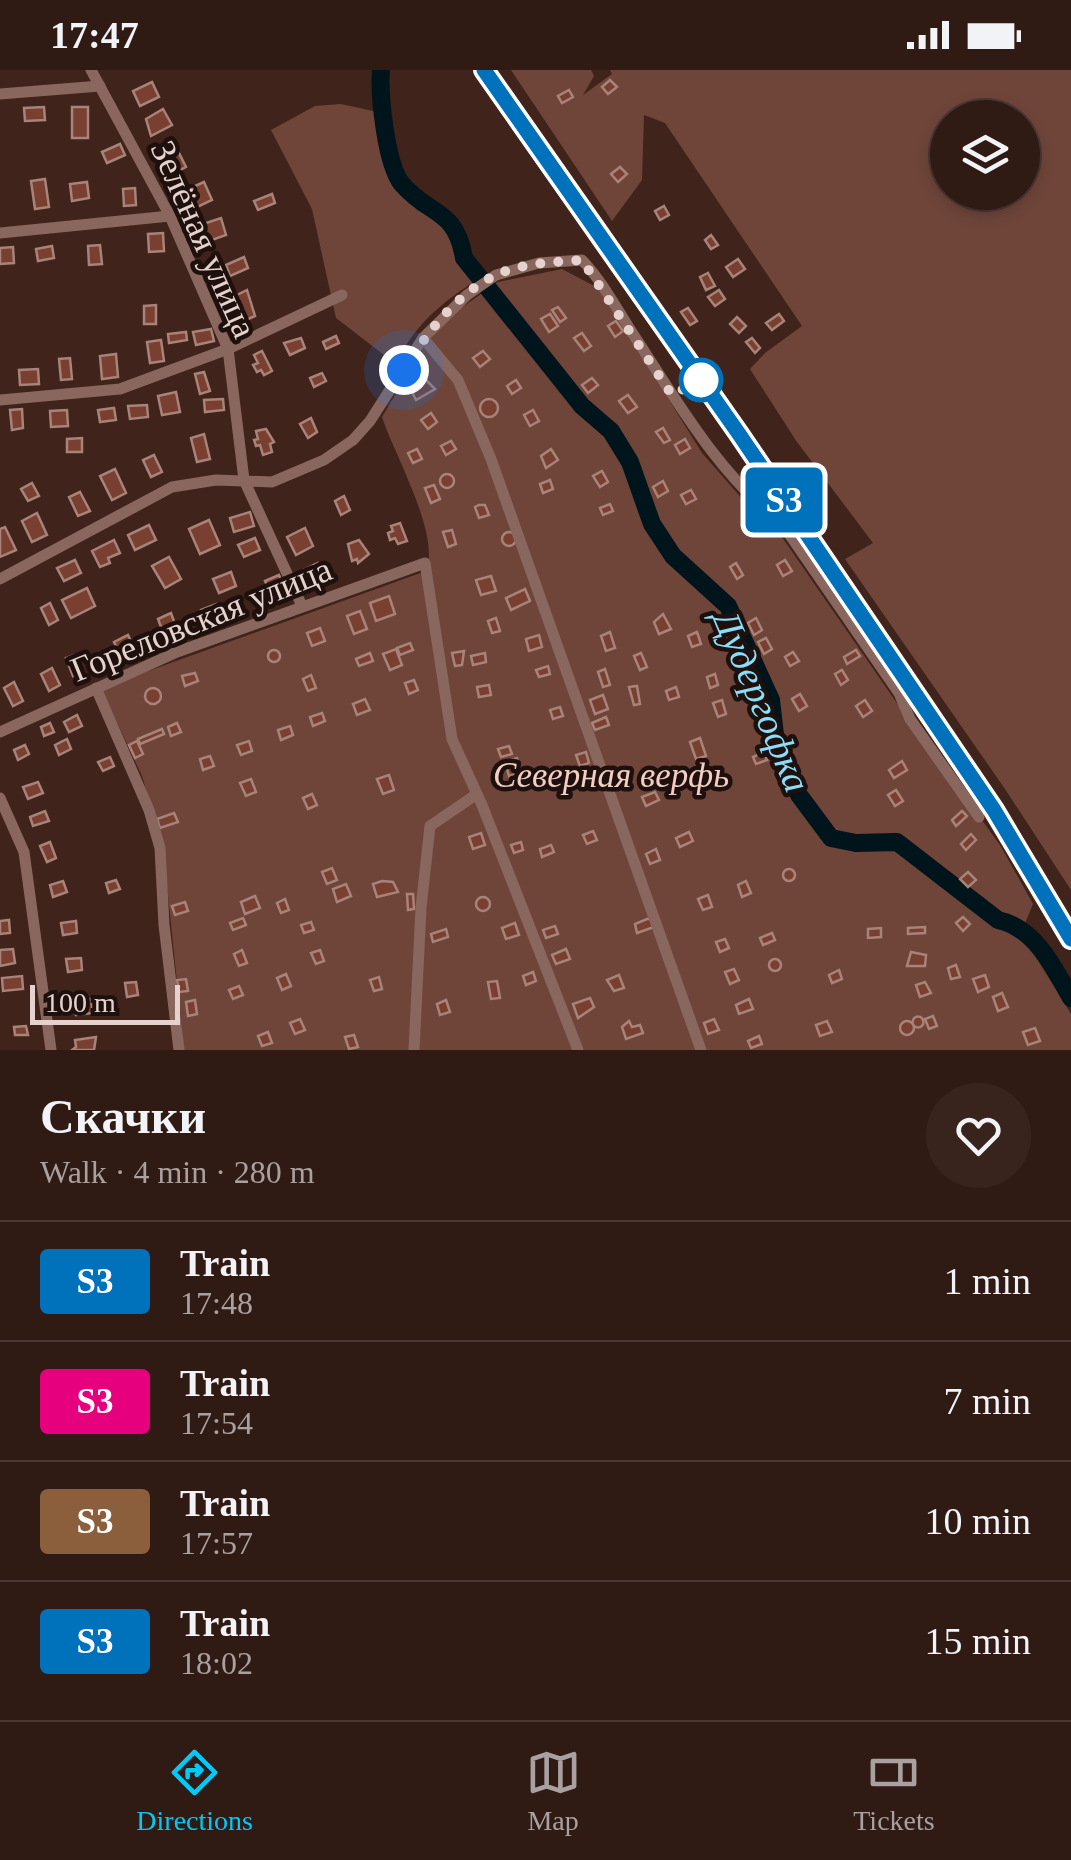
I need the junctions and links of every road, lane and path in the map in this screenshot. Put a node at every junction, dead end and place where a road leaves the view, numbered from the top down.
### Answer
1 (91, 70) edge
2 (100, 86) junction
3 (0, 94) edge
4 (170, 216) junction
5 (0, 233) edge
6 (342, 295) dead end
7 (423, 338) junction
8 (228, 349) junction
9 (0, 400) edge
10 (244, 480) junction
11 (0, 579) edge
12 (302, 606) junction
13 (96, 688) junction
14 (0, 732) edge
15 (477, 794) junction
16 (0, 798) edge
17 (978, 818) dead end
18 (51, 1050) edge
19 (179, 1050) edge
20 (414, 1050) edge
21 (578, 1050) edge
22 (701, 1050) edge

1 - 2 street, Зелёная улица
2 - 3 street
2 - 4 street, Зелёная улица
4 - 5 street
4 - 8 street, Зелёная улица
6 - 8 street
7 - 10 street
7 - 17 street
7 - 22 street
8 - 9 street
8 - 10 street, Зелёная улица
10 - 11 street
10 - 12 street, Зелёная улица
12 - 13 street, Гореловская улица
12 - 15 street, Гореловская улица
13 - 14 street, Гореловская улица
13 - 19 street
15 - 20 street
15 - 21 street
16 - 18 street

